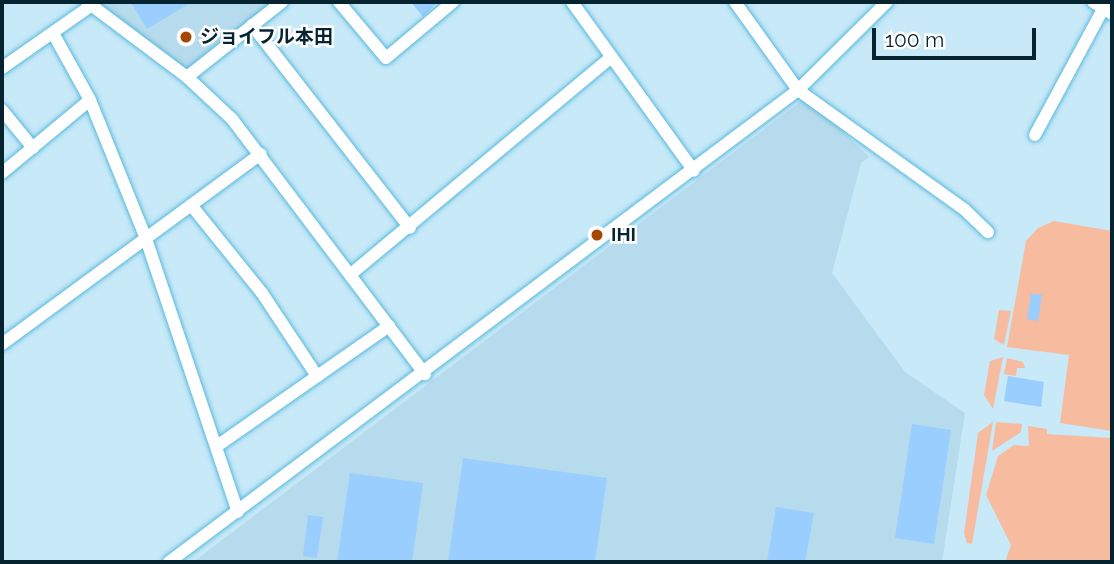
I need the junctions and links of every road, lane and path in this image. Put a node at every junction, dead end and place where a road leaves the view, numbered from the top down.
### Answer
1 (282, 2) edge
2 (339, 2) edge
3 (453, 2) edge
4 (572, 2) edge
5 (736, 2) edge
6 (887, 2) edge
7 (90, 4) edge
8 (1104, 7) edge
9 (252, 25) junction
10 (54, 35) junction
11 (610, 58) junction
12 (2, 68) edge
13 (187, 78) junction
14 (798, 90) junction
15 (90, 100) junction
16 (2, 110) edge
17 (1035, 135) dead end
18 (33, 148) junction
19 (261, 154) junction
20 (694, 171) junction
21 (2, 173) edge
22 (191, 205) junction
23 (410, 228) junction
24 (988, 232) dead end
25 (145, 236) junction
26 (351, 274) junction
27 (2, 324) edge
28 (389, 326) junction
29 (6, 340) edge
30 (425, 374) junction
31 (317, 376) junction
32 (217, 446) junction
33 (238, 512) junction
34 (169, 562) edge

1 - 9 street
2 - 3 street
4 - 11 street
5 - 14 street
6 - 14 street
7 - 10 street
7 - 13 street
8 - 17 street
9 - 13 street
9 - 23 street
10 - 12 street
10 - 15 street
11 - 20 street
11 - 23 street
13 - 19 street
14 - 20 street
14 - 24 street
15 - 18 street
15 - 25 street
16 - 18 street
18 - 21 street
19 - 22 street
19 - 26 street
20 - 30 street
22 - 25 street
22 - 31 street
23 - 26 street
25 - 29 street
25 - 32 street
26 - 28 street
27 - 29 street
28 - 30 street
28 - 31 street
30 - 33 street
31 - 32 street
32 - 33 street
33 - 34 street

